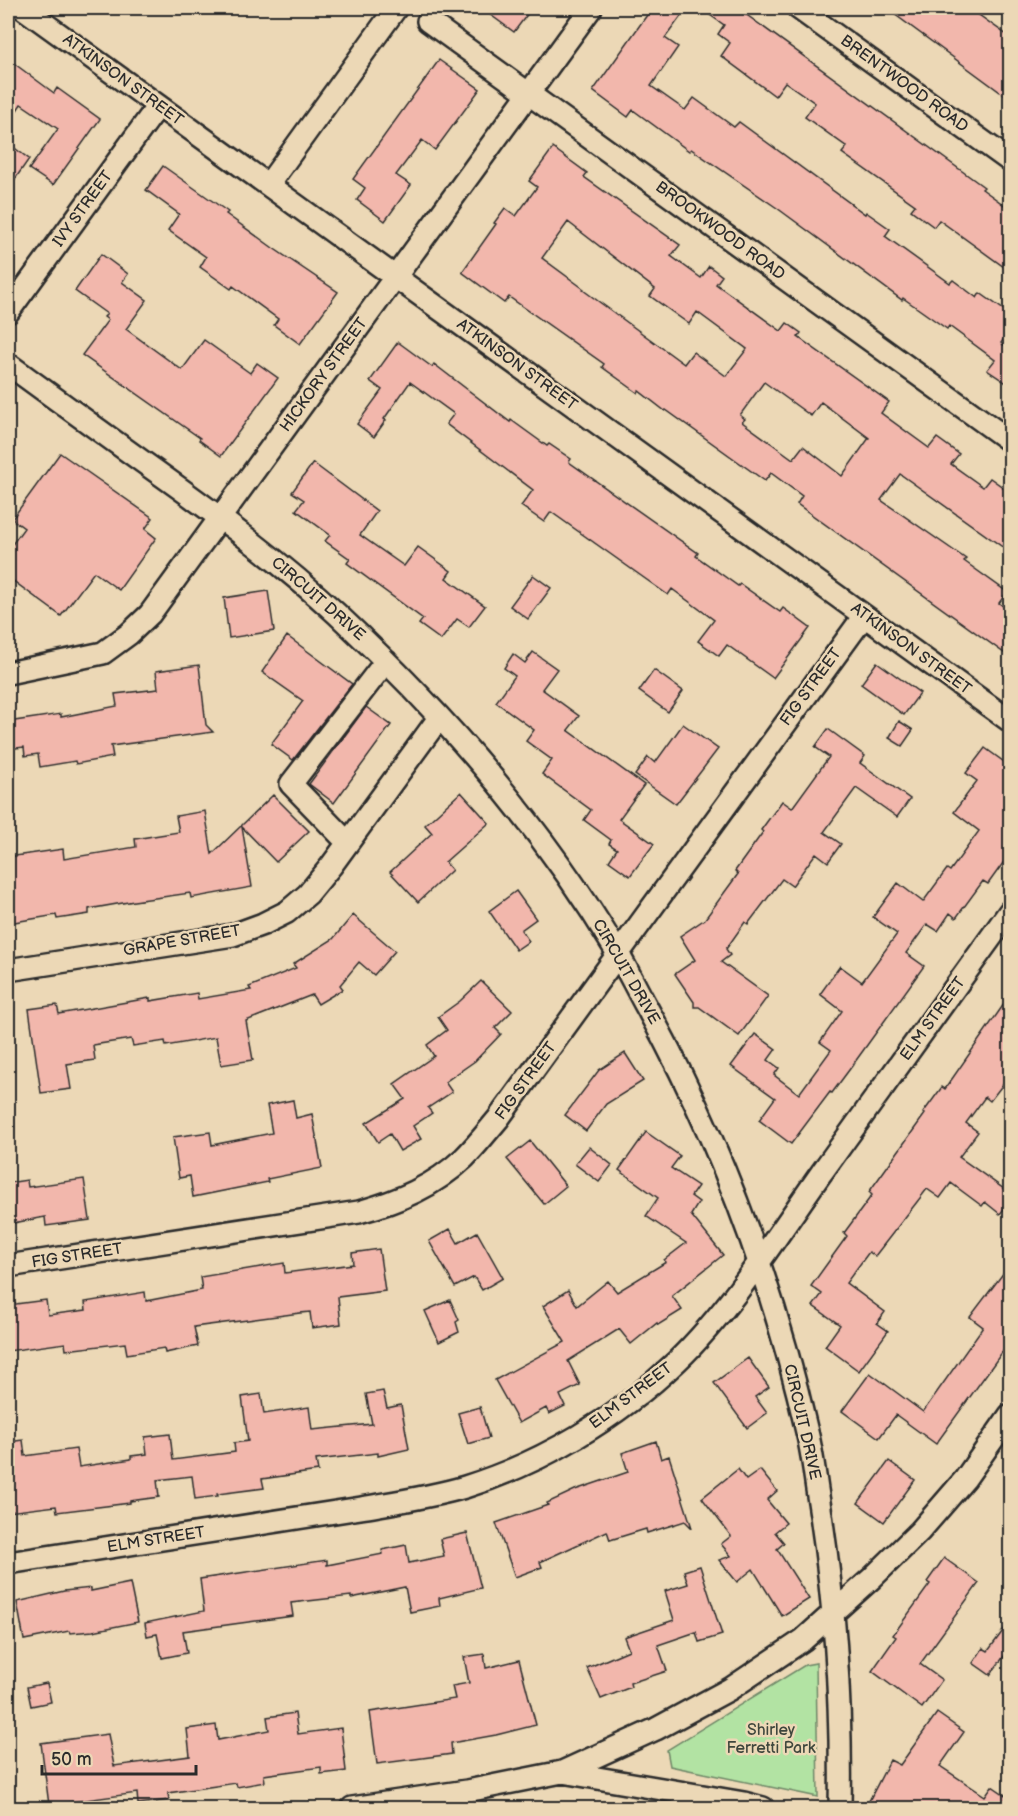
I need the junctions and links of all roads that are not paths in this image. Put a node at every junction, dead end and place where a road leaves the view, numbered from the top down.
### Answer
1 (23, 8) edge
2 (396, 8) edge
3 (591, 8) edge
4 (798, 8) edge
5 (428, 21) dead end
6 (529, 93) junction
7 (158, 106) junction
8 (1011, 161) edge
9 (268, 185) junction
10 (395, 277) junction
11 (8, 312) edge
12 (8, 364) edge
13 (1011, 441) edge
14 (220, 518) junction
15 (864, 616) junction
16 (386, 661) junction
17 (8, 673) edge
18 (439, 718) junction
19 (1011, 721) edge
20 (348, 843) junction
21 (1011, 911) edge
22 (618, 954) junction
23 (8, 970) edge
24 (759, 1260) junction
25 (8, 1266) edge
26 (1011, 1415) edge
27 (8, 1563) edge
28 (833, 1614) junction
29 (562, 1772) junction
30 (352, 1809) edge
31 (763, 1809) edge
32 (840, 1809) edge

1 - 7 street, ATKINSON STREET
2 - 9 street
3 - 6 street, HICKORY STREET
4 - 8 street, BRENTWOOD ROAD
5 - 6 street, BROOKWOOD ROAD
6 - 10 street, HICKORY STREET
6 - 13 street, BROOKWOOD ROAD
7 - 9 street, ATKINSON STREET
7 - 11 street, IVY STREET
9 - 10 street, ATKINSON STREET
10 - 14 street, HICKORY STREET
10 - 15 street, ATKINSON STREET
12 - 14 street, CIRCUIT DRIVE
14 - 16 street, CIRCUIT DRIVE
14 - 17 street, HICKORY STREET
15 - 19 street, ATKINSON STREET
15 - 22 street, FIG STREET
16 - 18 street, CIRCUIT DRIVE
16 - 20 street
18 - 20 street, GRAPE STREET
18 - 22 street, CIRCUIT DRIVE
20 - 23 street, GRAPE STREET
21 - 24 street, ELM STREET
22 - 24 street, CIRCUIT DRIVE
22 - 25 street, FIG STREET
24 - 27 street, ELM STREET
24 - 28 street, CIRCUIT DRIVE
26 - 28 street
28 - 29 street
28 - 32 street, CIRCUIT DRIVE
29 - 30 street
29 - 31 street

